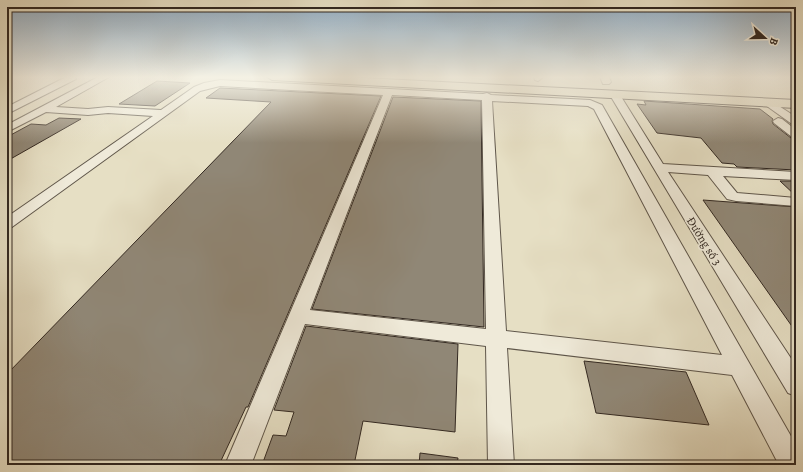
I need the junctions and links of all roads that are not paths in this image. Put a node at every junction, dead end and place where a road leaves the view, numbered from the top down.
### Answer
1 (31, 99) edge
2 (65, 99) edge
3 (183, 99) edge
4 (386, 99) edge
5 (487, 99) edge
6 (543, 99) edge
7 (619, 99) edge
8 (742, 99) edge
9 (768, 102) junction
10 (796, 104) edge
11 (44, 110) junction
12 (7, 111) edge
13 (157, 117) junction
14 (778, 121) dead end
15 (796, 122) edge
16 (7, 129) edge
17 (796, 135) edge
18 (659, 168) junction
19 (712, 172) junction
20 (796, 176) edge
21 (796, 202) edge
22 (7, 224) edge
23 (298, 316) junction
24 (496, 339) junction
25 (739, 366) junction
26 (796, 386) edge
27 (238, 465) edge
28 (501, 465) edge
29 (793, 465) edge

1 - 12 street
2 - 11 street
3 - 13 street
4 - 23 street
5 - 24 street
6 - 25 street
7 - 18 street, Đường số 3
8 - 9 main road
9 - 10 main road
9 - 15 street
11 - 13 street
11 - 16 street
13 - 22 street
14 - 17 street
18 - 19 street
18 - 26 street, Đường số 3
19 - 20 street
19 - 21 street
23 - 24 street
23 - 27 street
24 - 25 street
24 - 28 street
25 - 29 street

